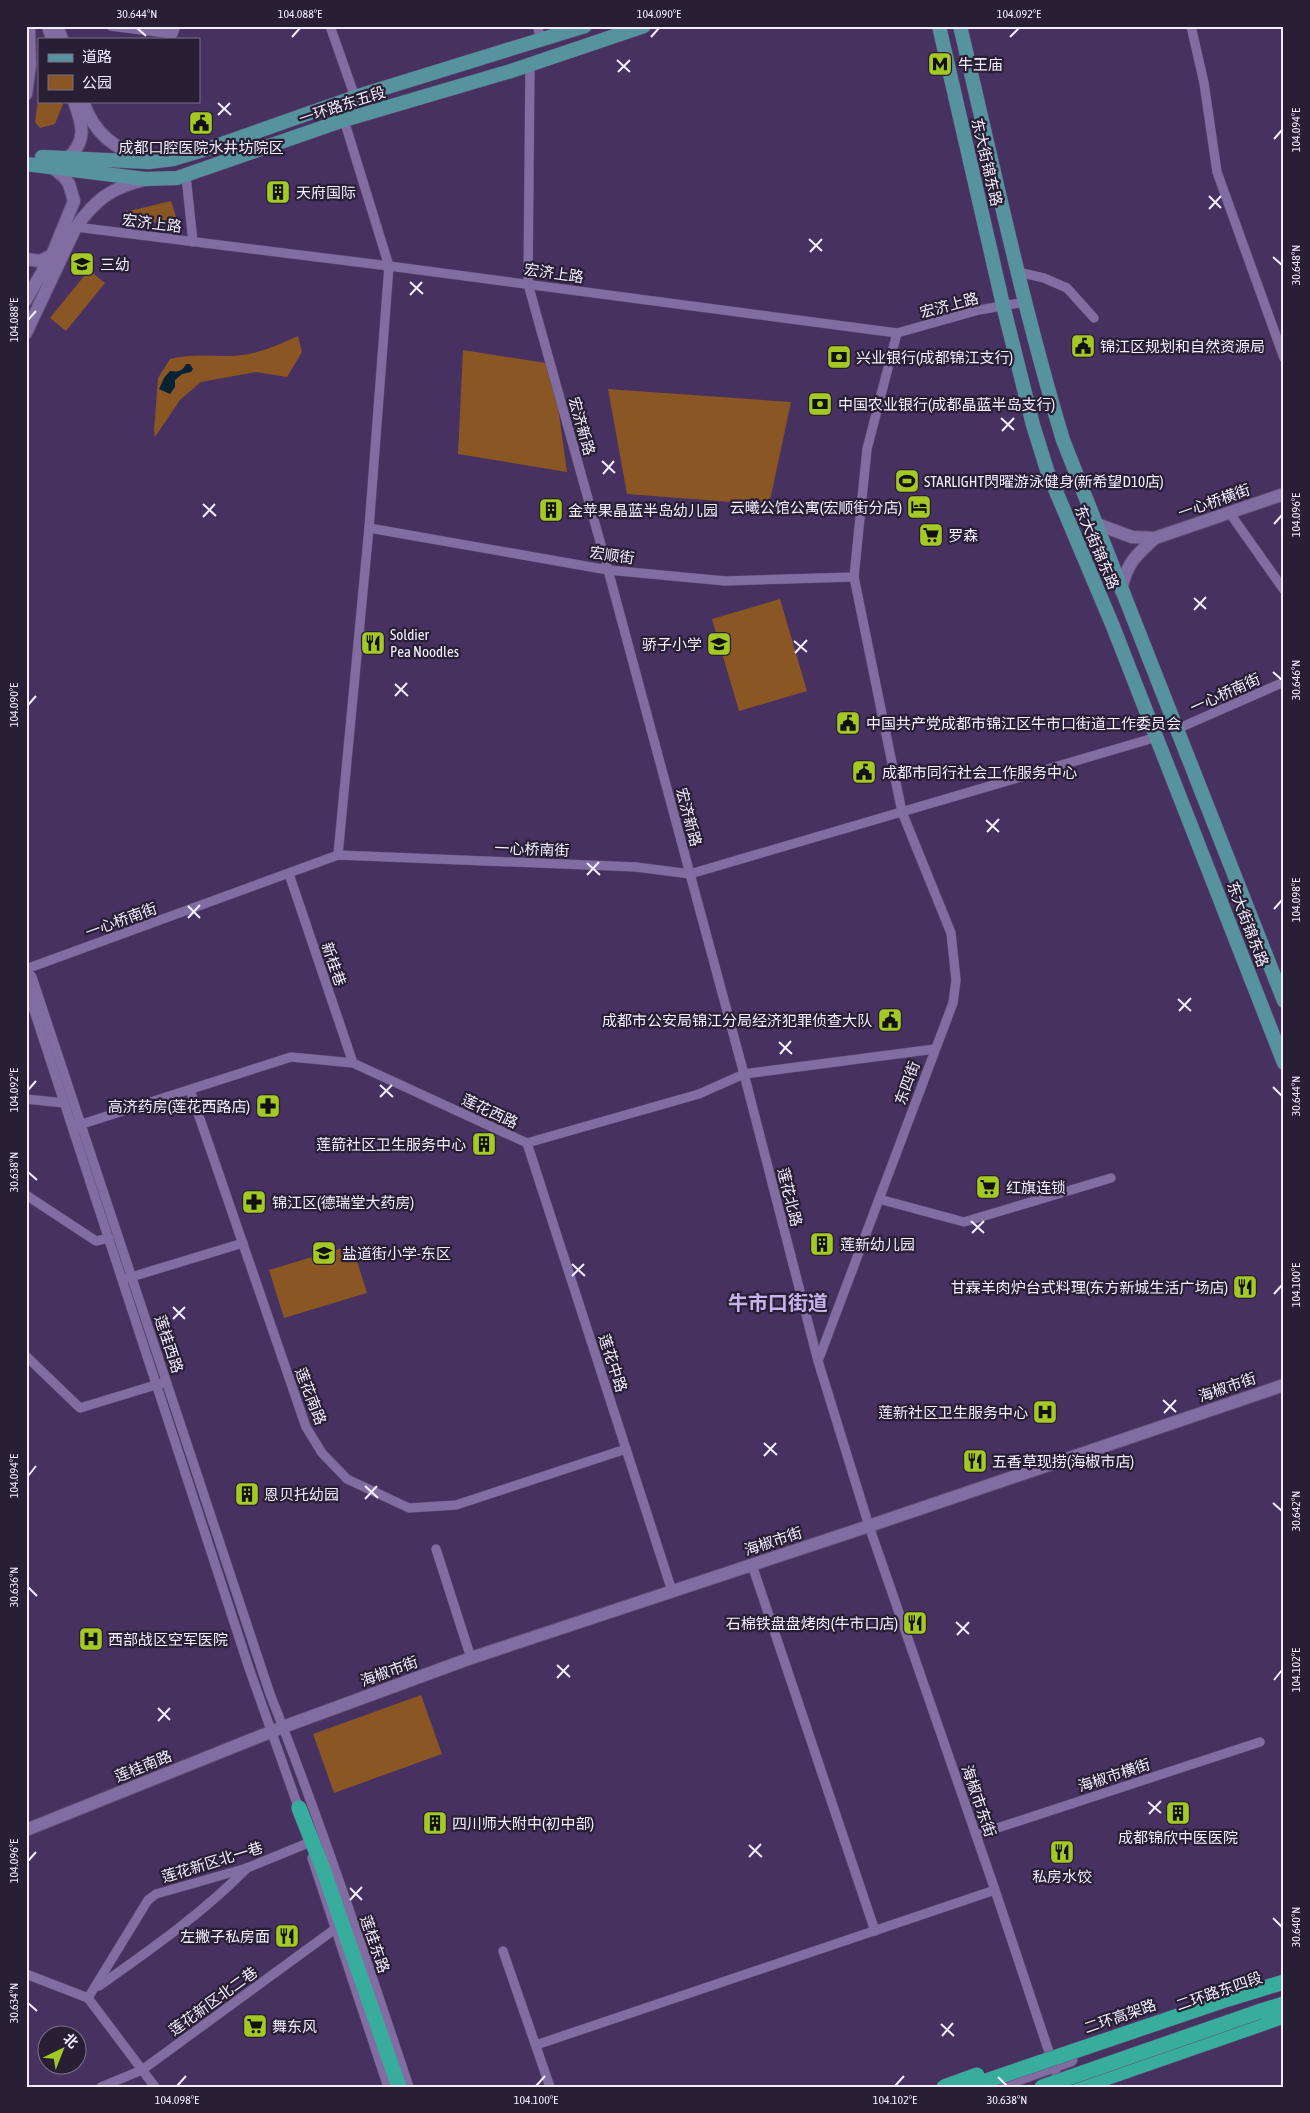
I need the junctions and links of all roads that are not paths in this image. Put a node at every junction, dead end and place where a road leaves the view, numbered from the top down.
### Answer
1 (29, 26) edge
2 (48, 26) edge
3 (57, 26) edge
4 (111, 26) edge
5 (176, 26) edge
6 (330, 26) edge
7 (537, 26) edge
8 (585, 26) edge
9 (644, 26) edge
10 (939, 26) edge
11 (960, 26) edge
12 (1190, 26) edge
13 (52, 38) edge
14 (62, 38) edge
15 (542, 40) junction
16 (38, 54) edge
17 (30, 65) junction
18 (530, 65) junction
19 (26, 94) edge
20 (355, 97) junction
21 (74, 102) edge
22 (83, 102) edge
23 (344, 120) junction
24 (26, 156) edge
25 (68, 158) junction
26 (149, 162) junction
27 (26, 164) edge
28 (49, 164) junction
29 (186, 176) junction
30 (144, 180) junction
31 (76, 227) junction
32 (193, 242) junction
33 (52, 255) junction
34 (26, 259) edge
35 (389, 266) junction
36 (1018, 272) junction
37 (528, 284) junction
38 (26, 300) edge
39 (1025, 302) junction
40 (1003, 305) junction
41 (1094, 318) dead end
42 (26, 333) edge
43 (897, 333) junction
44 (1284, 358) edge
45 (1284, 494) edge
46 (1086, 504) junction
47 (1229, 512) junction
48 (1065, 513) junction
49 (1094, 523) junction
50 (369, 528) junction
51 (1154, 538) junction
52 (608, 570) junction
53 (854, 577) junction
54 (1284, 590) edge
55 (1121, 591) junction
56 (1102, 600) junction
57 (1284, 682) edge
58 (1177, 729) junction
59 (1157, 737) junction
60 (902, 812) junction
61 (338, 855) junction
62 (289, 874) junction
63 (690, 874) junction
64 (26, 969) edge
65 (1279, 977) edge
66 (26, 986) edge
67 (1284, 1001) edge
68 (934, 1049) junction
69 (1284, 1063) edge
70 (353, 1064) junction
71 (744, 1074) junction
72 (190, 1090) junction
73 (26, 1099) edge
74 (64, 1104) junction
75 (77, 1126) junction
76 (527, 1143) junction
77 (1111, 1178) dead end
78 (26, 1195) edge
79 (879, 1199) junction
80 (108, 1238) junction
81 (243, 1243) junction
82 (132, 1277) junction
83 (122, 1280) junction
84 (26, 1356) edge
85 (818, 1361) junction
86 (167, 1382) junction
87 (156, 1385) junction
88 (1284, 1385) edge
89 (626, 1449) junction
90 (869, 1526) junction
91 (436, 1550) dead end
92 (752, 1565) junction
93 (672, 1592) junction
94 (471, 1658) junction
95 (278, 1729) junction
96 (1260, 1742) dead end
97 (299, 1808) junction
98 (26, 1830) edge
99 (976, 1835) junction
100 (308, 1843) junction
101 (247, 1868) junction
102 (995, 1890) junction
103 (335, 1929) junction
104 (875, 1931) junction
105 (503, 1951) dead end
106 (26, 1974) edge
107 (1282, 1983) edge
108 (94, 1989) junction
109 (88, 1998) junction
110 (1284, 2004) edge
111 (1179, 2014) junction
112 (1284, 2014) edge
113 (536, 2045) junction
114 (1054, 2066) junction
115 (142, 2070) junction
116 (101, 2087) edge
117 (154, 2087) edge
118 (388, 2087) edge
119 (399, 2087) edge
120 (409, 2087) edge
121 (550, 2087) edge
122 (944, 2087) edge
123 (968, 2087) edge
124 (996, 2087) edge
125 (1042, 2087) edge
126 (1061, 2087) edge
127 (1065, 2087) edge
128 (1080, 2087) edge

1 - 17 street
2 - 13 street
3 - 14 street
4 - 5 street
6 - 20 street
7 - 15 street
8 - 15 main road, 一环路东五段
9 - 18 main road, 一环路东五段
10 - 40 main road, 东大街锦东路
11 - 36 main road, 东大街锦东路
12 - 44 street
15 - 20 main road, 一环路东五段
16 - 17 street
17 - 19 street
18 - 23 main road, 一环路东五段
18 - 37 street, 宏济新路
20 - 26 main road, 一环路东五段
21 - 25 street
22 - 26 street
23 - 29 main road, 一环路东五段
23 - 35 street
24 - 28 main road
25 - 26 main road, 一环路东五段
25 - 28 main road, 一环路东五段
27 - 28 main road
28 - 30 main road, 一环路东五段
28 - 33 street
29 - 30 main road, 一环路东五段
29 - 32 street
30 - 31 street
31 - 32 street, 宏济上路
31 - 42 street
32 - 35 street, 宏济上路
33 - 34 street
33 - 38 street
35 - 37 street, 宏济上路
35 - 50 street
36 - 39 main road, 东大街锦东路
36 - 41 street
37 - 43 street, 宏济上路
37 - 52 street, 宏济新路
39 - 40 street, 宏济上路
39 - 46 main road, 东大街锦东路
40 - 43 street, 宏济上路
40 - 48 main road, 东大街锦东路
43 - 53 street, 东四街
45 - 47 street, 一心桥横街
46 - 48 main road
46 - 49 main road, 东大街锦东路
47 - 51 street, 一心桥横街
47 - 54 street
48 - 56 main road, 东大街锦东路
49 - 51 street, 一心桥横街
49 - 55 main road, 东大街锦东路
50 - 52 street, 宏顺街
50 - 61 street
51 - 55 street, 一心桥横街
52 - 53 street, 宏顺街
52 - 63 street, 宏济新路
53 - 60 street, 东四街
55 - 56 main road
55 - 58 main road, 东大街锦东路
56 - 59 main road, 东大街锦东路
57 - 58 street, 一心桥南街
58 - 65 main road, 东大街锦东路
59 - 60 street, 一心桥南街
59 - 69 main road, 东大街锦东路
60 - 63 street, 一心桥南街
60 - 68 street, 东四街
61 - 62 street, 一心桥南街
61 - 63 street, 一心桥南街
62 - 64 street, 一心桥南街
62 - 70 street, 新桂巷
63 - 71 street, 莲花北路
64 - 75 street, 莲桂西路
65 - 67 main road, 东大街锦东路
66 - 74 street, 莲桂西路
68 - 71 street, 莲花西路
68 - 79 street, 东四街
70 - 72 street, 莲花西路
70 - 76 street, 莲花西路
71 - 76 street, 莲花西路
71 - 85 street, 莲花北路
72 - 75 street, 莲花西路
72 - 81 street, 莲花南路
73 - 74 street
74 - 75 street, 莲桂西路
75 - 80 street, 莲桂西路
75 - 82 street, 莲桂西路
76 - 89 street, 莲花中路
77 - 79 street
78 - 80 street
79 - 85 street, 东四街
80 - 83 street, 莲桂西路
81 - 82 street
81 - 89 street, 莲花南路
82 - 83 street
82 - 86 street, 莲桂西路
83 - 87 street, 莲桂西路
84 - 87 street
85 - 90 street, 莲花北路
86 - 87 street
86 - 95 street, 莲桂西路
87 - 95 street, 莲桂西路
88 - 90 street, 海椒市街
89 - 93 street, 莲花中路
90 - 92 street, 海椒市街
90 - 99 street, 海椒市东街
91 - 94 street
92 - 93 street, 海椒市街
92 - 104 street
93 - 94 street, 海椒市街
94 - 95 street, 海椒市街
95 - 97 street
95 - 98 street, 莲桂南路
95 - 120 street, 莲桂东路
96 - 99 street, 海椒市横街
97 - 100 street
97 - 119 highway
99 - 102 street, 海椒市东街
100 - 101 street, 莲花新区北一巷
100 - 103 street
101 - 108 street
101 - 108 street, 莲花新区北一巷
102 - 104 street
102 - 114 street, 海椒市东街
103 - 115 street, 莲花新区北二巷
103 - 118 street
104 - 113 street
105 - 113 street
106 - 109 street
107 - 111 highway, 二环高架路, bridge
107 - 114 street, 二环路东四段
108 - 109 street, 莲花新区北一巷
109 - 115 street
110 - 125 highway, bridge
111 - 122 highway, bridge
111 - 123 highway, 二环高架路, bridge
112 - 127 street
112 - 128 highway
113 - 121 street
114 - 124 street, 二环路东四段
114 - 126 street, 海椒市东街
115 - 116 street, 莲花新区北二巷
115 - 117 street

